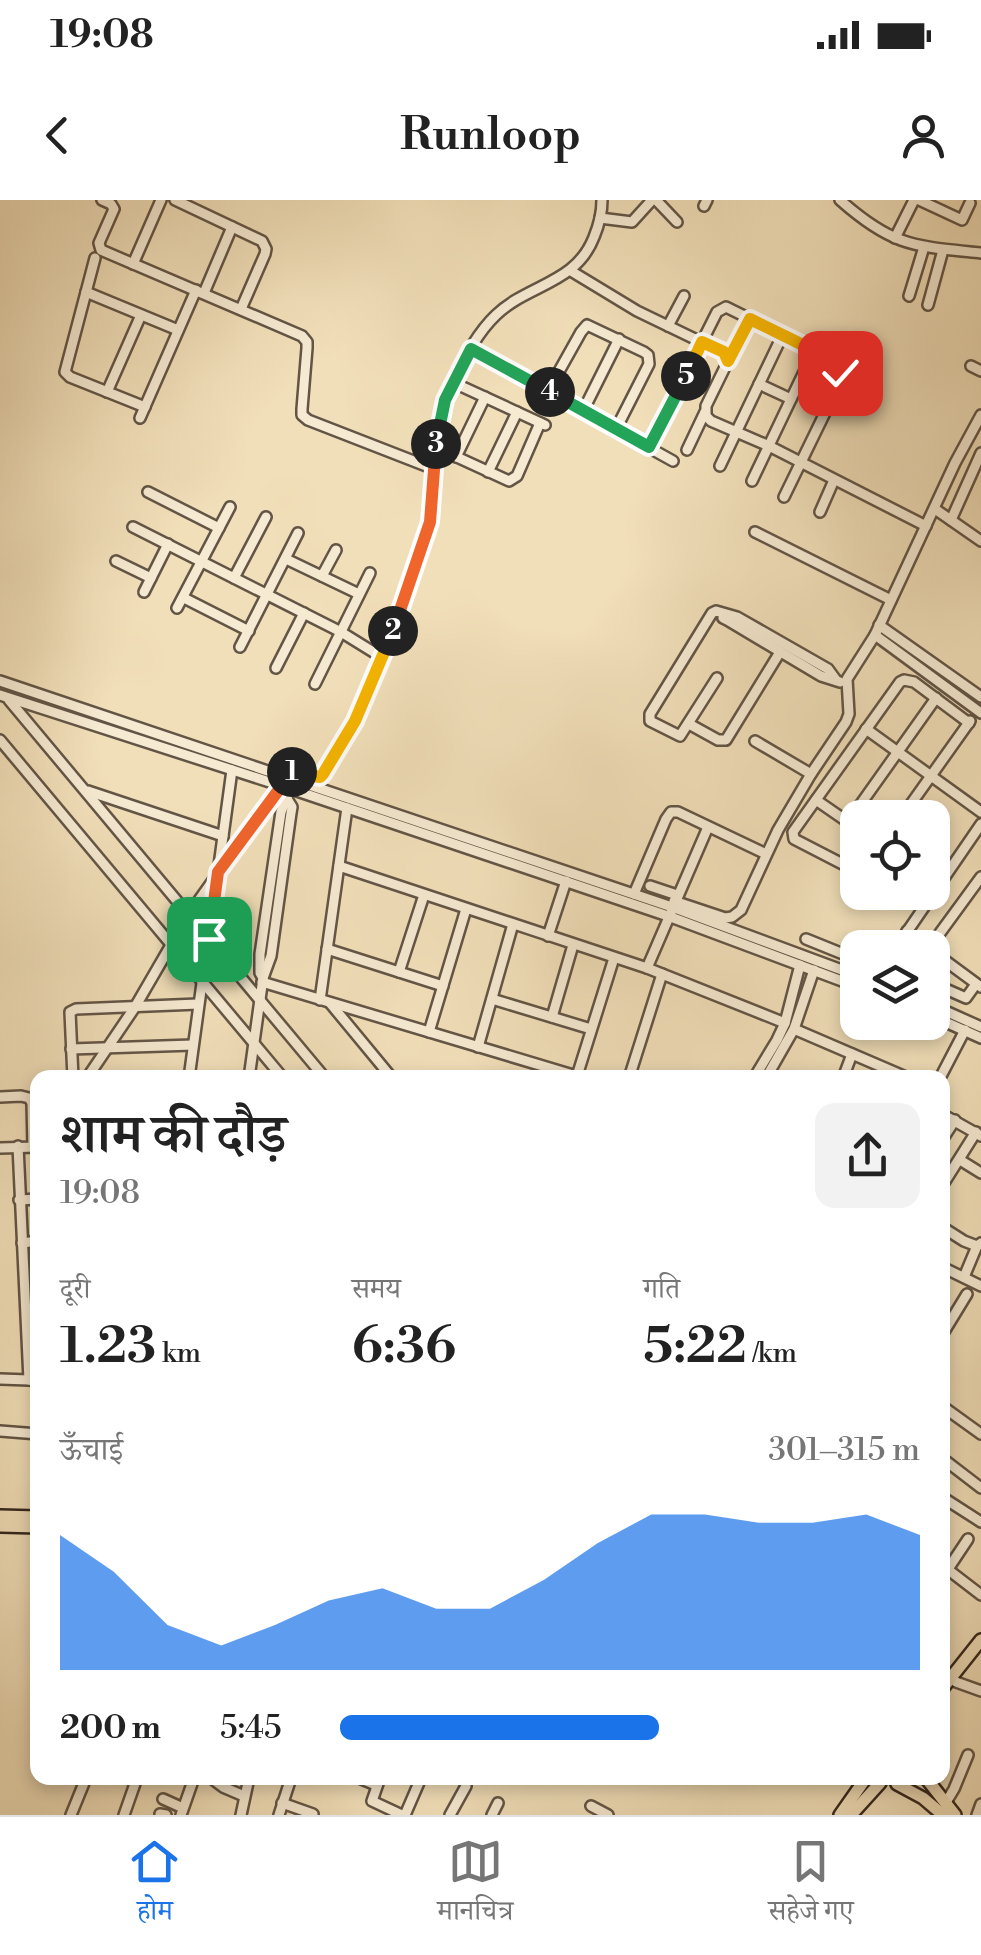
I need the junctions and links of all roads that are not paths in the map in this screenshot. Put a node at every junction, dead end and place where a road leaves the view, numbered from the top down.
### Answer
1 (102, 200) edge
2 (161, 200) edge
3 (175, 200) edge
4 (602, 200) edge
5 (654, 200) edge
6 (840, 200) edge
7 (917, 200) edge
8 (115, 203) edge
9 (970, 203) dead end
10 (600, 218) junction
11 (677, 222) dead end
12 (232, 227) junction
13 (895, 238) junction
14 (924, 247) junction
15 (943, 250) junction
16 (981, 253) edge
17 (95, 258) dead end
18 (134, 264) junction
19 (571, 271) junction
20 (200, 291) junction
21 (86, 292) junction
22 (684, 296) dead end
23 (909, 296) dead end
24 (928, 305) dead end
25 (241, 309) junction
26 (141, 315) junction
27 (750, 319) junction
28 (668, 326) junction
29 (178, 330) junction
30 (782, 334) junction
31 (619, 340) junction
32 (702, 342) junction
33 (471, 349) junction
34 (814, 351) junction
35 (728, 361) junction
36 (452, 382) junction
37 (759, 384) junction
38 (548, 391) junction
39 (107, 392) junction
40 (485, 397) junction
41 (791, 399) junction
42 (145, 406) junction
43 (583, 411) junction
44 (517, 412) junction
45 (705, 412) junction
46 (981, 415) edge
47 (140, 418) dead end
48 (616, 429) junction
49 (737, 431) junction
50 (436, 446) junction
51 (769, 446) junction
52 (649, 447) junction
53 (687, 450) dead end
54 (981, 453) edge
55 (456, 457) junction
56 (673, 461) dead end
57 (802, 463) junction
58 (720, 466) dead end
59 (434, 469) junction
60 (488, 472) junction
61 (834, 480) junction
62 (752, 481) dead end
63 (148, 492) dead end
64 (784, 497) dead end
65 (230, 506) dead end
66 (935, 509) junction
67 (820, 512) dead end
68 (266, 518) dead end
69 (950, 520) junction
70 (926, 526) junction
71 (133, 527) dead end
72 (219, 528) junction
73 (755, 532) dead end
74 (298, 534) dead end
75 (980, 537) edge
76 (168, 544) junction
77 (336, 550) dead end
78 (286, 559) junction
79 (116, 561) dead end
80 (202, 562) junction
81 (370, 572) dead end
82 (322, 576) junction
83 (151, 578) junction
84 (234, 578) junction
85 (144, 592) dead end
86 (359, 594) junction
87 (267, 595) junction
88 (184, 598) junction
89 (891, 600) junction
90 (177, 608) dead end
91 (304, 614) junction
92 (724, 614) junction
93 (877, 630) junction
94 (248, 631) junction
95 (340, 632) junction
96 (240, 647) dead end
97 (780, 652) junction
98 (383, 658) junction
99 (276, 668) dead end
100 (717, 678) dead end
101 (836, 680) junction
102 (0, 681) edge
103 (315, 684) dead end
104 (846, 686) junction
105 (4, 696) edge
106 (981, 697) edge
107 (936, 698) junction
108 (979, 712) edge
109 (969, 723) junction
110 (689, 724) junction
111 (866, 729) junction
112 (0, 740) edge
113 (755, 741) dead end
114 (898, 752) junction
115 (232, 770) junction
116 (811, 774) junction
117 (930, 776) junction
118 (318, 782) junction
119 (286, 788) junction
120 (84, 790) junction
121 (816, 800) junction
122 (869, 800) edge
123 (913, 800) edge
124 (347, 808) junction
125 (981, 812) edge
126 (840, 817) edge
127 (981, 824) edge
128 (708, 827) junction
129 (223, 836) junction
130 (766, 854) junction
131 (840, 863) edge
132 (950, 864) edge
133 (339, 866) junction
134 (218, 872) junction
135 (981, 877) edge
136 (566, 881) junction
137 (650, 886) dead end
138 (424, 894) junction
139 (634, 894) junction
140 (673, 905) junction
141 (466, 908) junction
142 (188, 914) junction
143 (738, 914) junction
144 (513, 924) junction
145 (943, 930) edge
146 (732, 931) junction
147 (548, 936) junction
148 (209, 939) junction
149 (806, 940) dead end
150 (171, 944) junction
151 (573, 945) junction
152 (327, 949) junction
153 (840, 953) edge
154 (614, 958) junction
155 (950, 964) edge
156 (800, 965) junction
157 (648, 968) junction
158 (814, 970) junction
159 (840, 970) edge
160 (399, 972) junction
161 (662, 974) junction
162 (840, 979) edge
163 (263, 980) junction
164 (202, 983) junction
165 (443, 986) junction
166 (978, 986) edge
167 (950, 991) edge
168 (492, 999) junction
169 (260, 1000) junction
170 (325, 1001) junction
171 (198, 1004) junction
172 (135, 1007) junction
173 (950, 1013) edge
174 (552, 1017) junction
175 (950, 1024) edge
176 (789, 1026) junction
177 (981, 1028) edge
178 (591, 1029) junction
179 (965, 1030) junction
180 (430, 1032) junction
181 (981, 1038) edge
182 (254, 1042) junction
183 (193, 1045) junction
184 (478, 1047) junction
185 (107, 1048) junction
186 (71, 1049) junction
187 (852, 1054) junction
188 (72, 1070) edge
189 (92, 1070) edge
190 (190, 1070) edge
191 (250, 1070) edge
192 (277, 1070) edge
193 (318, 1070) edge
194 (385, 1070) edge
195 (542, 1070) edge
196 (581, 1070) edge
197 (632, 1070) edge
198 (759, 1070) edge
199 (770, 1070) edge
200 (846, 1070) edge
201 (881, 1070) edge
202 (944, 1070) edge
203 (0, 1097) edge
204 (30, 1098) edge
205 (950, 1118) edge
206 (955, 1120) junction
207 (950, 1128) edge
208 (978, 1134) edge
209 (18, 1146) junction
210 (30, 1146) edge
211 (0, 1148) edge
212 (960, 1160) junction
213 (981, 1173) edge
214 (950, 1174) edge
215 (30, 1199) edge
216 (20, 1200) junction
217 (950, 1233) edge
218 (30, 1242) edge
219 (22, 1243) junction
220 (979, 1245) edge
221 (950, 1271) edge
222 (964, 1277) junction
223 (981, 1286) edge
224 (967, 1294) dead end
225 (30, 1316) edge
226 (950, 1322) edge
227 (0, 1379) edge
228 (30, 1380) edge
229 (950, 1412) edge
230 (0, 1431) edge
231 (30, 1433) edge
232 (981, 1434) edge
233 (950, 1464) edge
234 (981, 1488) edge
235 (950, 1502) edge
236 (0, 1516) edge
237 (30, 1517) edge
238 (981, 1522) edge
239 (0, 1526) edge
240 (30, 1527) edge
241 (968, 1540) dead end
242 (950, 1560) edge
243 (950, 1570) edge
244 (981, 1594) edge
245 (981, 1640) edge
246 (981, 1652) edge
247 (950, 1679) edge
248 (956, 1682) junction
249 (950, 1690) edge
250 (981, 1690) edge
251 (968, 1754) dead end
252 (83, 1785) edge
253 (135, 1785) edge
254 (191, 1785) edge
255 (220, 1785) edge
256 (247, 1785) edge
257 (288, 1785) edge
258 (377, 1785) edge
259 (417, 1785) edge
260 (868, 1785) edge
261 (869, 1785) edge
262 (899, 1785) edge
263 (930, 1785) edge
264 (466, 1786) dead end
265 (244, 1796) junction
266 (163, 1799) dead end
267 (282, 1803) junction
268 (498, 1803) dead end
269 (981, 1804) edge
270 (591, 1806) dead end
271 (944, 1809) edge
272 (182, 1811) edge
273 (314, 1814) edge
274 (71, 1815) edge
275 (124, 1815) edge
276 (241, 1815) edge
277 (279, 1815) edge
278 (404, 1815) edge
279 (450, 1815) edge
280 (492, 1815) edge
281 (608, 1815) edge
282 (840, 1815) edge
283 (851, 1815) edge
284 (955, 1815) edge
285 (977, 1815) edge

1 - 8 street
2 - 18 street
3 - 12 street
4 - 10 street
5 - 10 street
5 - 11 street
6 - 13 street
7 - 9 street
7 - 13 street
8 - 18 street
10 - 19 street
12 - 20 street
12 - 25 street
13 - 14 street
14 - 15 street
14 - 23 street
15 - 16 street
15 - 24 street
17 - 21 street
18 - 20 street
19 - 28 street
19 - 33 street
20 - 25 street
20 - 29 street
21 - 26 street
21 - 39 street
22 - 28 street
25 - 59 street
26 - 29 street
26 - 39 street
27 - 30 street
27 - 32 street
27 - 35 street
28 - 32 street
29 - 42 street
30 - 34 street
30 - 37 street
31 - 38 street
31 - 43 street
31 - 48 street
32 - 35 street
32 - 52 street
33 - 36 street
33 - 38 street
34 - 41 street
34 - 57 street
35 - 45 street
36 - 40 street
36 - 50 street
37 - 41 street
37 - 49 street
38 - 43 street
39 - 42 street
40 - 44 street
40 - 55 street
41 - 51 street
42 - 47 street
43 - 48 street
44 - 60 street
44 - 60 street
45 - 49 street
45 - 53 street
46 - 66 street
48 - 52 street
49 - 51 street
49 - 58 street
50 - 55 street
50 - 59 street
51 - 57 street
51 - 62 street
52 - 56 street
54 - 69 street
55 - 60 street
57 - 61 street
57 - 64 street
59 - 98 street
61 - 67 street
61 - 70 street
63 - 72 street
65 - 72 street
66 - 69 street
66 - 70 street
68 - 84 street
69 - 75 street
70 - 89 street
71 - 76 street
72 - 80 street
73 - 89 street
74 - 78 street
76 - 80 street
76 - 83 street
77 - 82 street
78 - 82 street
78 - 87 street
79 - 83 street
80 - 84 street
80 - 88 street
81 - 86 street
82 - 86 street
83 - 85 street
84 - 87 street
86 - 95 street
87 - 91 street
87 - 94 street
88 - 90 street
88 - 94 street
89 - 93 street
91 - 95 street
91 - 99 street
92 - 97 street
92 - 101 street
92 - 110 street
93 - 104 street
93 - 106 street
93 - 108 street
94 - 96 street
95 - 98 street
95 - 103 street
97 - 101 street
97 - 110 street
98 - 118 street
100 - 110 street
101 - 104 street
102 - 119 street
104 - 116 street
105 - 115 street
105 - 120 street
107 - 109 street
107 - 111 street
107 - 114 street
108 - 109 street
109 - 117 street
111 - 114 street
111 - 121 street
112 - 150 street
113 - 116 street
114 - 117 street
114 - 122 street
115 - 119 street
115 - 129 street
116 - 130 street
117 - 123 street
117 - 125 street
118 - 119 street
118 - 139 street
119 - 124 street
119 - 134 street
119 - 163 street
120 - 129 street
120 - 142 street
121 - 126 street
121 - 131 street
124 - 133 street
124 - 136 street
127 - 132 street
128 - 130 street
128 - 139 street
128 - 140 street
129 - 134 street
130 - 143 street
133 - 138 street
133 - 152 street
134 - 142 street
134 - 148 street
135 - 145 street
136 - 140 street
136 - 147 street
137 - 140 street
138 - 141 street
138 - 160 street
139 - 140 street
140 - 143 street
140 - 146 street
140 - 156 street
140 - 157 street
141 - 144 street
141 - 165 street
142 - 148 street
142 - 150 street
143 - 146 street
144 - 147 street
144 - 168 street
146 - 159 street
147 - 151 street
148 - 169 street
149 - 153 street
150 - 164 street
150 - 172 street
151 - 154 street
151 - 174 street
152 - 160 street
152 - 170 street
154 - 157 street
154 - 178 street
155 - 166 street
156 - 158 street
156 - 176 street
157 - 161 street
158 - 162 street
158 - 176 street
160 - 165 street
161 - 176 street
161 - 197 street
163 - 169 street
163 - 170 street
164 - 171 street
164 - 182 street
165 - 180 street
166 - 167 street
168 - 174 street
168 - 184 street
169 - 182 street
169 - 193 street
170 - 180 street
170 - 194 street
171 - 172 street
171 - 183 street
172 - 185 street
172 - 186 street
173 - 177 street
174 - 178 street
175 - 179 street
176 - 187 street
176 - 198 street
176 - 199 street
178 - 196 street
179 - 181 street
179 - 202 street
180 - 184 street
182 - 191 street
182 - 192 street
183 - 185 street
183 - 190 street
184 - 195 street
185 - 186 street
185 - 189 street
186 - 188 street
187 - 200 street
187 - 201 street
203 - 204 street
205 - 206 street
206 - 207 street
206 - 208 street
208 - 212 street
209 - 210 street
209 - 211 street
209 - 216 street
212 - 213 street
212 - 214 street
215 - 216 street
216 - 219 street
217 - 220 street
218 - 219 street
219 - 225 street
220 - 222 street
221 - 222 street
222 - 223 street
224 - 226 street
227 - 228 street
229 - 232 street
230 - 231 street
233 - 234 street
235 - 238 street
236 - 237 main road
239 - 240 main road
241 - 242 street
243 - 244 street
245 - 247 main road
246 - 248 main road
248 - 249 main road
248 - 250 street
251 - 271 street
252 - 274 street
253 - 275 street
254 - 272 street
255 - 265 street
256 - 265 street
257 - 267 street
258 - 278 street
259 - 278 street
260 - 282 main road
261 - 283 main road
262 - 271 main road
263 - 271 main road
264 - 279 street
265 - 276 street
266 - 272 street
267 - 273 street
267 - 277 street
268 - 280 street
269 - 285 street
270 - 281 street
271 - 284 main road

